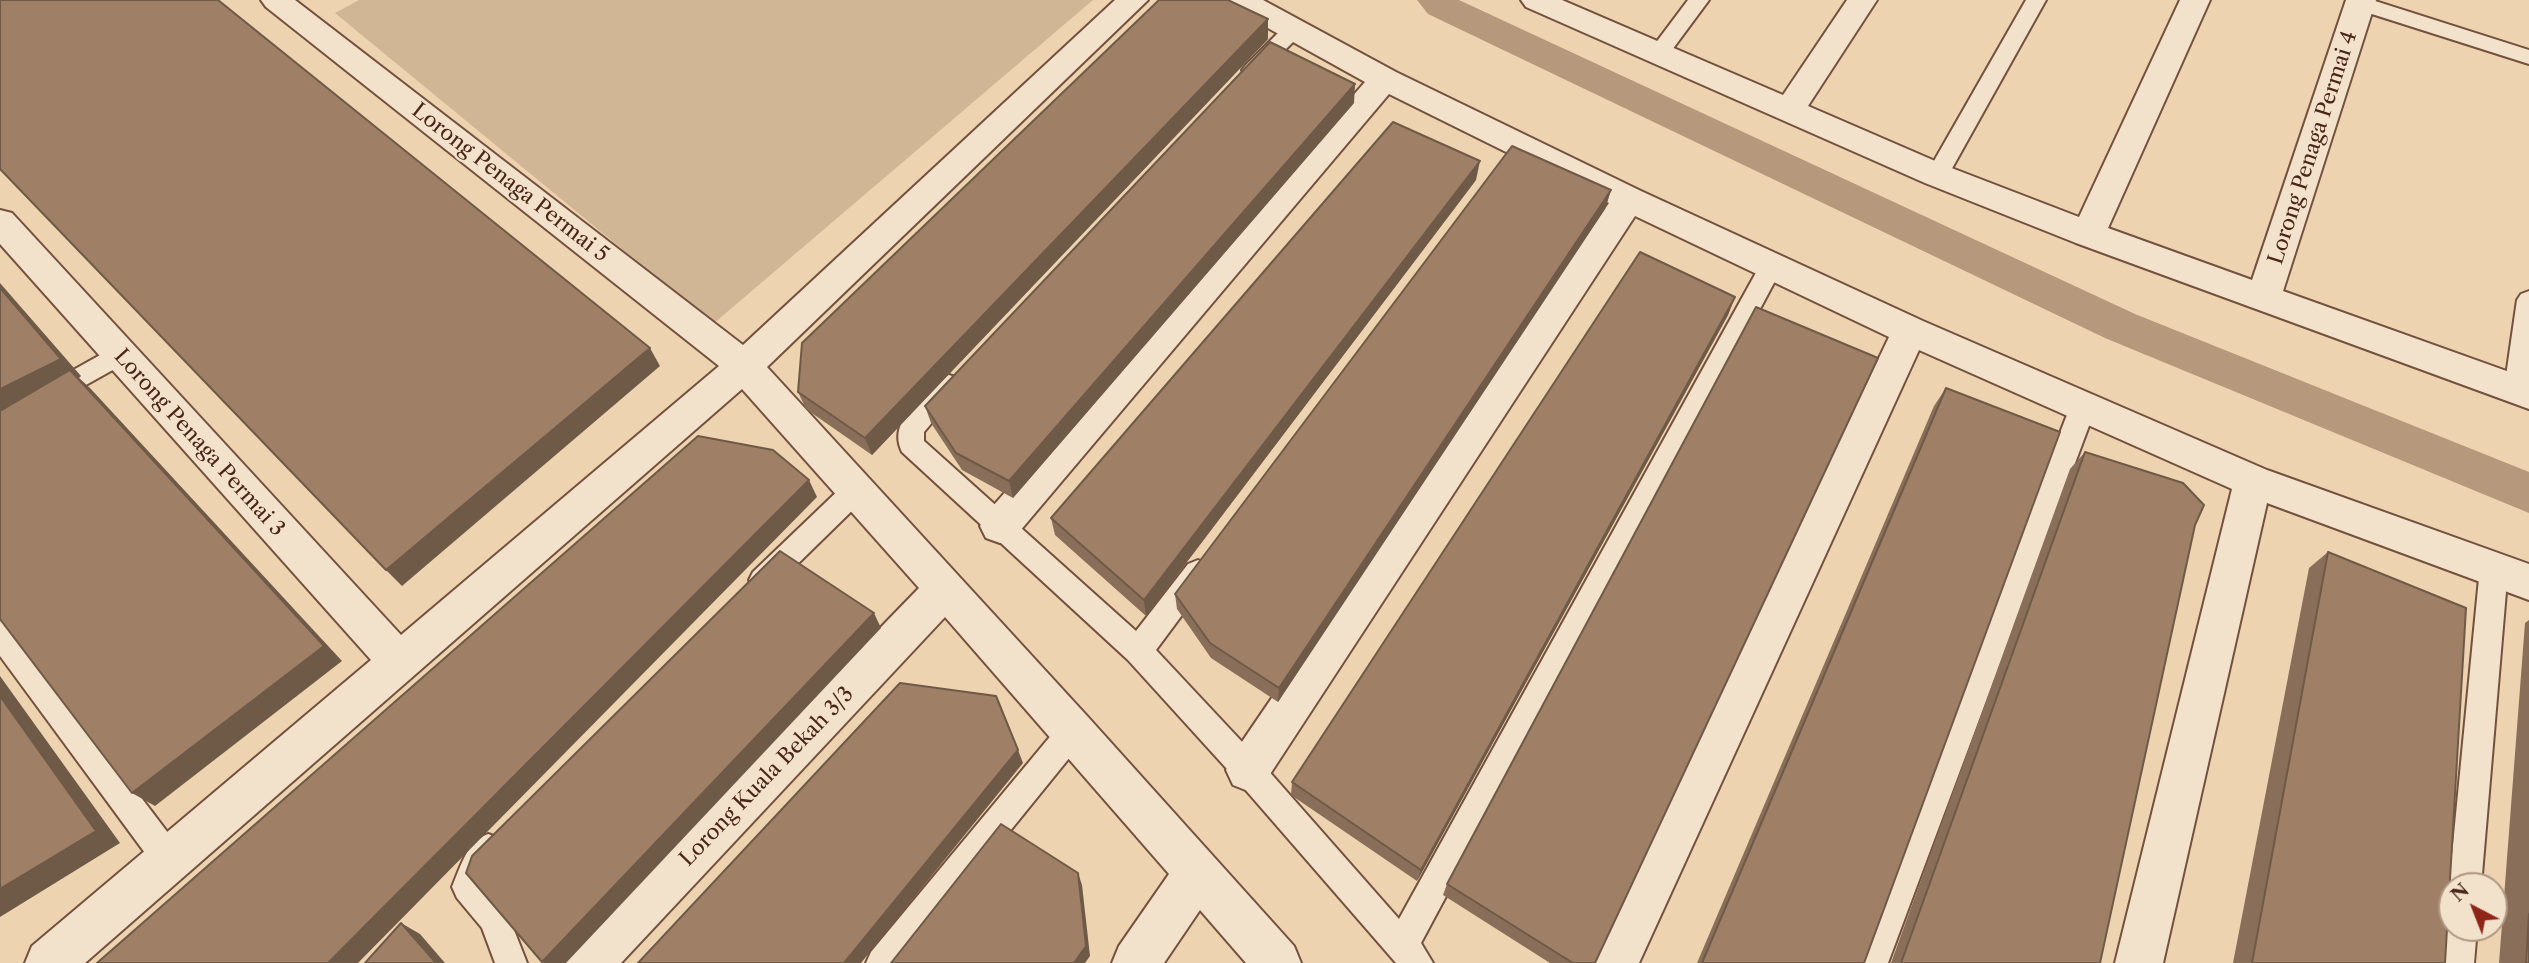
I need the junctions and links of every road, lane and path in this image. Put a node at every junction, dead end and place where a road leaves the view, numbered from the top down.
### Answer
1 (1133, 0) edge
2 (1240, 0) edge
3 (1536, 0) edge
4 (1699, 0) edge
5 (1862, 0) edge
6 (2036, 0) edge
7 (2195, 0) edge
8 (280, 1) edge
9 (2361, 1) edge
10 (1294, 28) junction
11 (1659, 53) junction
12 (2529, 57) edge
13 (1385, 79) junction
14 (1237, 88) edge
15 (1789, 110) junction
16 (1937, 175) junction
17 (1629, 199) junction
18 (0, 222) edge
19 (2088, 234) junction
20 (1771, 266) junction
21 (2264, 297) junction
22 (2529, 300) edge
23 (1910, 331) junction
24 (118, 355) junction
25 (744, 366) junction
26 (966, 368) edge
27 (2523, 392) edge
28 (2083, 407) junction
29 (0, 423) edge
30 (2253, 481) junction
31 (855, 491) junction
32 (1000, 526) junction
33 (1212, 552) edge
34 (2494, 568) junction
35 (2529, 582) edge
36 (944, 590) junction
37 (745, 597) edge
38 (0, 634) edge
39 (1138, 652) junction
40 (399, 662) junction
41 (1073, 731) junction
42 (1248, 770) junction
43 (505, 828) edge
44 (170, 861) junction
45 (1198, 872) junction
46 (2466, 872) edge
47 (2460, 942) edge
48 (1409, 955) edge
49 (49, 963) edge
50 (511, 963) edge
51 (589, 963) edge
52 (882, 963) edge
53 (1136, 963) edge
54 (1277, 963) edge
55 (1615, 963) edge
56 (1872, 963) edge
57 (2139, 963) edge
58 (2458, 963) edge

1 - 25 street
2 - 10 street
3 - 11 street
4 - 11 lane
5 - 15 street
6 - 16 lane
7 - 19 street
8 - 25 street, Lorong Penaga Permai 5
9 - 12 lane
9 - 21 street, Lorong Penaga Permai 4
10 - 13 street
10 - 14 lane
11 - 15 street
13 - 17 street
13 - 32 street
15 - 16 street
16 - 19 street
17 - 20 street
17 - 42 street
18 - 24 street, Lorong Penaga Permai 3
19 - 21 street
20 - 23 street
20 - 48 lane
21 - 27 street
22 - 27 lane
23 - 28 street
23 - 55 street
24 - 29 lane
24 - 40 street, Lorong Penaga Permai 3
25 - 31 street, Lorong Penaga Permai 5
25 - 40 street
26 - 32 lane
28 - 30 street
28 - 56 lane
30 - 34 street
30 - 57 street
31 - 36 street, Lorong Penaga Permai 5
31 - 37 lane
32 - 39 lane
33 - 39 lane
34 - 35 street
34 - 46 lane
36 - 41 street, Lorong Penaga Permai 5
36 - 51 street, Lorong Kuala Bekah 3/3
38 - 44 lane
39 - 42 lane
40 - 44 street
41 - 45 street, Lorong Penaga Permai 5
41 - 52 lane
42 - 48 lane
43 - 50 lane
44 - 49 street
45 - 53 street
45 - 54 street, Lorong Penaga Permai 5
47 - 58 lane

